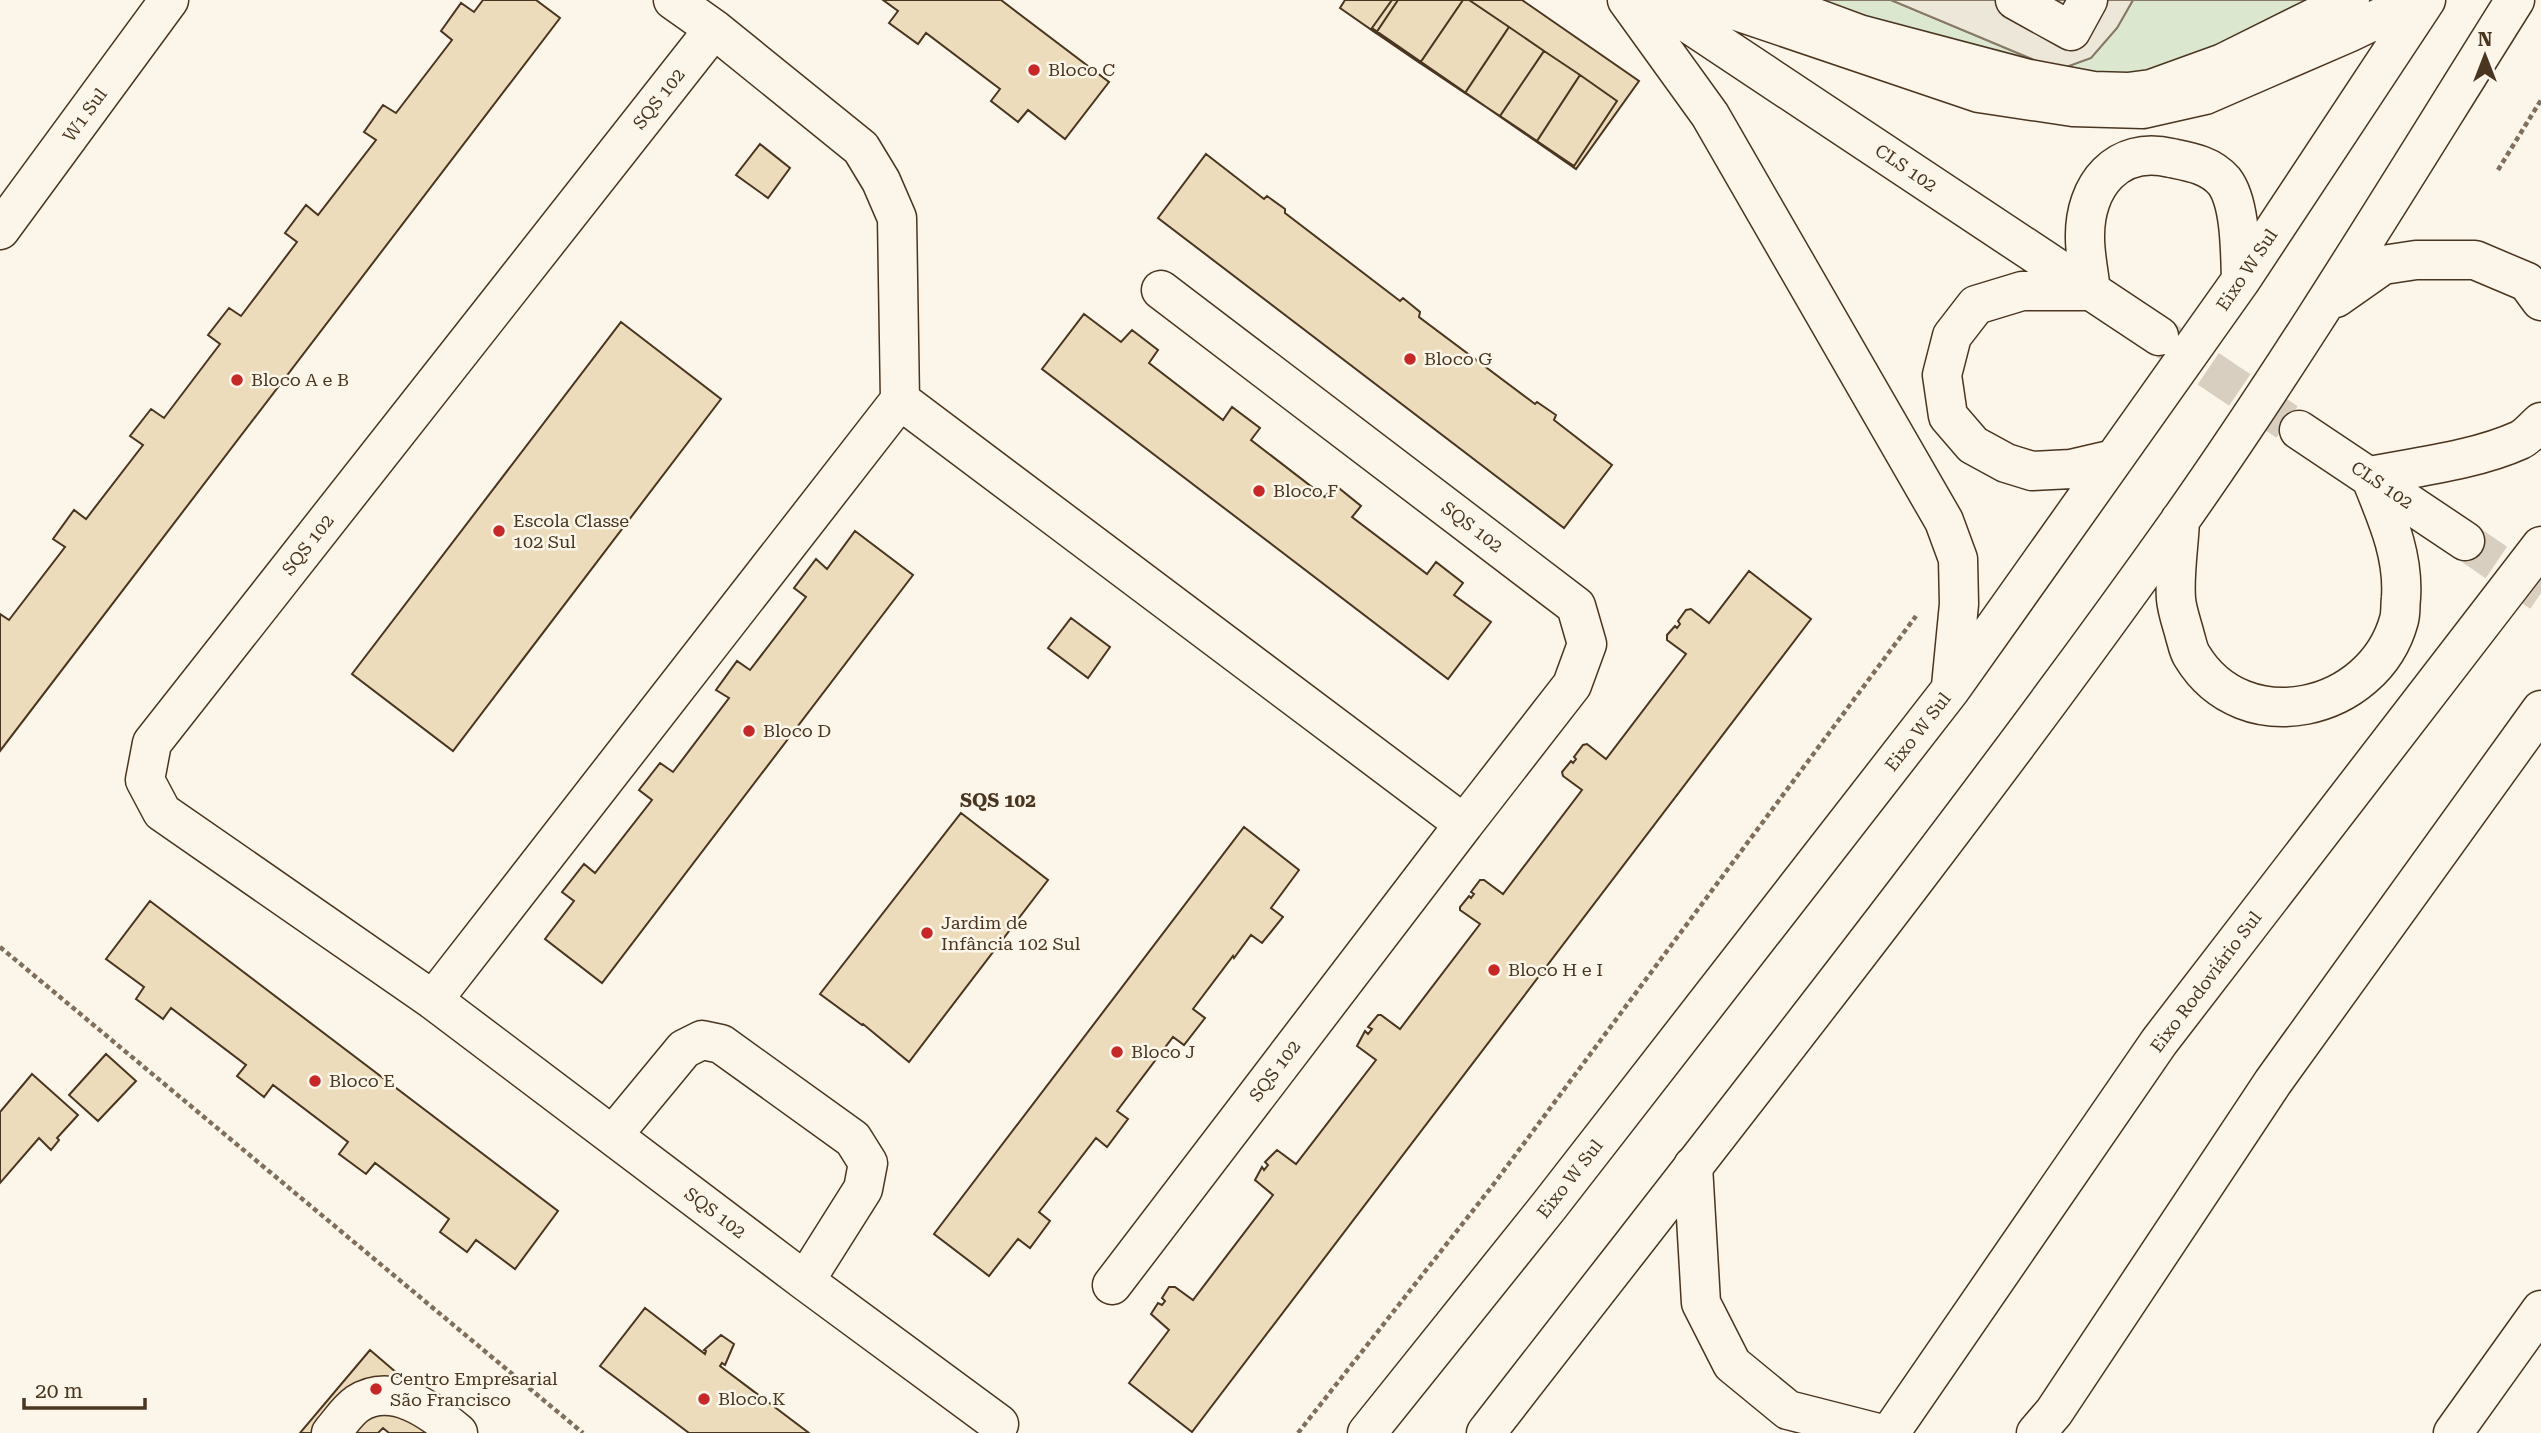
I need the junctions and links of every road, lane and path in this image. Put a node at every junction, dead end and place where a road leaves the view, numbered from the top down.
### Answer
1 (673, 0) edge
2 (1627, 0) edge
3 (1654, 0) edge
4 (1704, 0) edge
5 (1767, 0) edge
6 (2015, 0) edge
7 (2088, 0) edge
8 (2350, 0) edge
9 (2417, 0) edge
10 (2426, 0) edge
11 (2515, 0) edge
12 (162, 3) edge
13 (714, 29) junction
14 (2541, 100) edge
15 (2498, 170) dead end
16 (0, 230) edge
17 (2241, 280) junction
18 (1161, 290) dead end
19 (2091, 291) junction
20 (2541, 301) edge
21 (2323, 307) junction
22 (2159, 336) tunnel mouth
23 (900, 400) junction
24 (2541, 422) edge
25 (2300, 430) tunnel mouth
26 (2114, 459) junction
27 (2370, 476) junction
28 (2180, 520) junction
29 (2465, 541) tunnel mouth
30 (2541, 546) edge
31 (1917, 615) dead end
32 (1951, 689) junction
33 (2541, 710) edge
34 (1464, 824) junction
35 (0, 947) edge
36 (433, 1000) junction
37 (613, 1135) junction
38 (1693, 1166) junction
39 (805, 1281) junction
40 (1112, 1285) dead end
41 (2541, 1310) edge
42 (999, 1424) dead end
43 (2047, 1426) edge
44 (331, 1433) edge
45 (457, 1433) edge
46 (583, 1433) edge
47 (1298, 1433) edge
48 (1367, 1433) edge
49 (1486, 1433) edge
50 (1878, 1433) edge
51 (1890, 1433) edge
52 (2453, 1433) edge

1 - 13 main road
2 - 32 main road
3 - 19 main road, CLS 102
4 - 9 main road
5 - 8 main road
6 - 7 main road
10 - 17 main road, Eixo W Sul
11 - 21 main road
12 - 16 main road, W1 Sul
13 - 23 main road
13 - 36 main road, SQS 102
14 - 15 path
17 - 19 main road
17 - 26 main road, Eixo W Sul
18 - 34 main road, SQS 102
19 - 22 main road, CLS 102
19 - 26 main road
20 - 21 main road
21 - 28 main road
23 - 34 main road
23 - 36 main road
24 - 27 main road
25 - 27 main road, CLS 102
26 - 32 main road, Eixo W Sul
27 - 28 main road
27 - 29 main road, CLS 102
28 - 38 main road
30 - 51 main road, Eixo Rodoviário Sul
31 - 47 path
32 - 48 main road, Eixo W Sul
33 - 43 main road
34 - 40 main road, SQS 102
35 - 46 path
36 - 37 main road, SQS 102
37 - 39 main road, SQS 102
37 - 39 main road
38 - 49 main road
38 - 50 main road
39 - 42 main road, SQS 102
41 - 52 main road
44 - 45 main road

